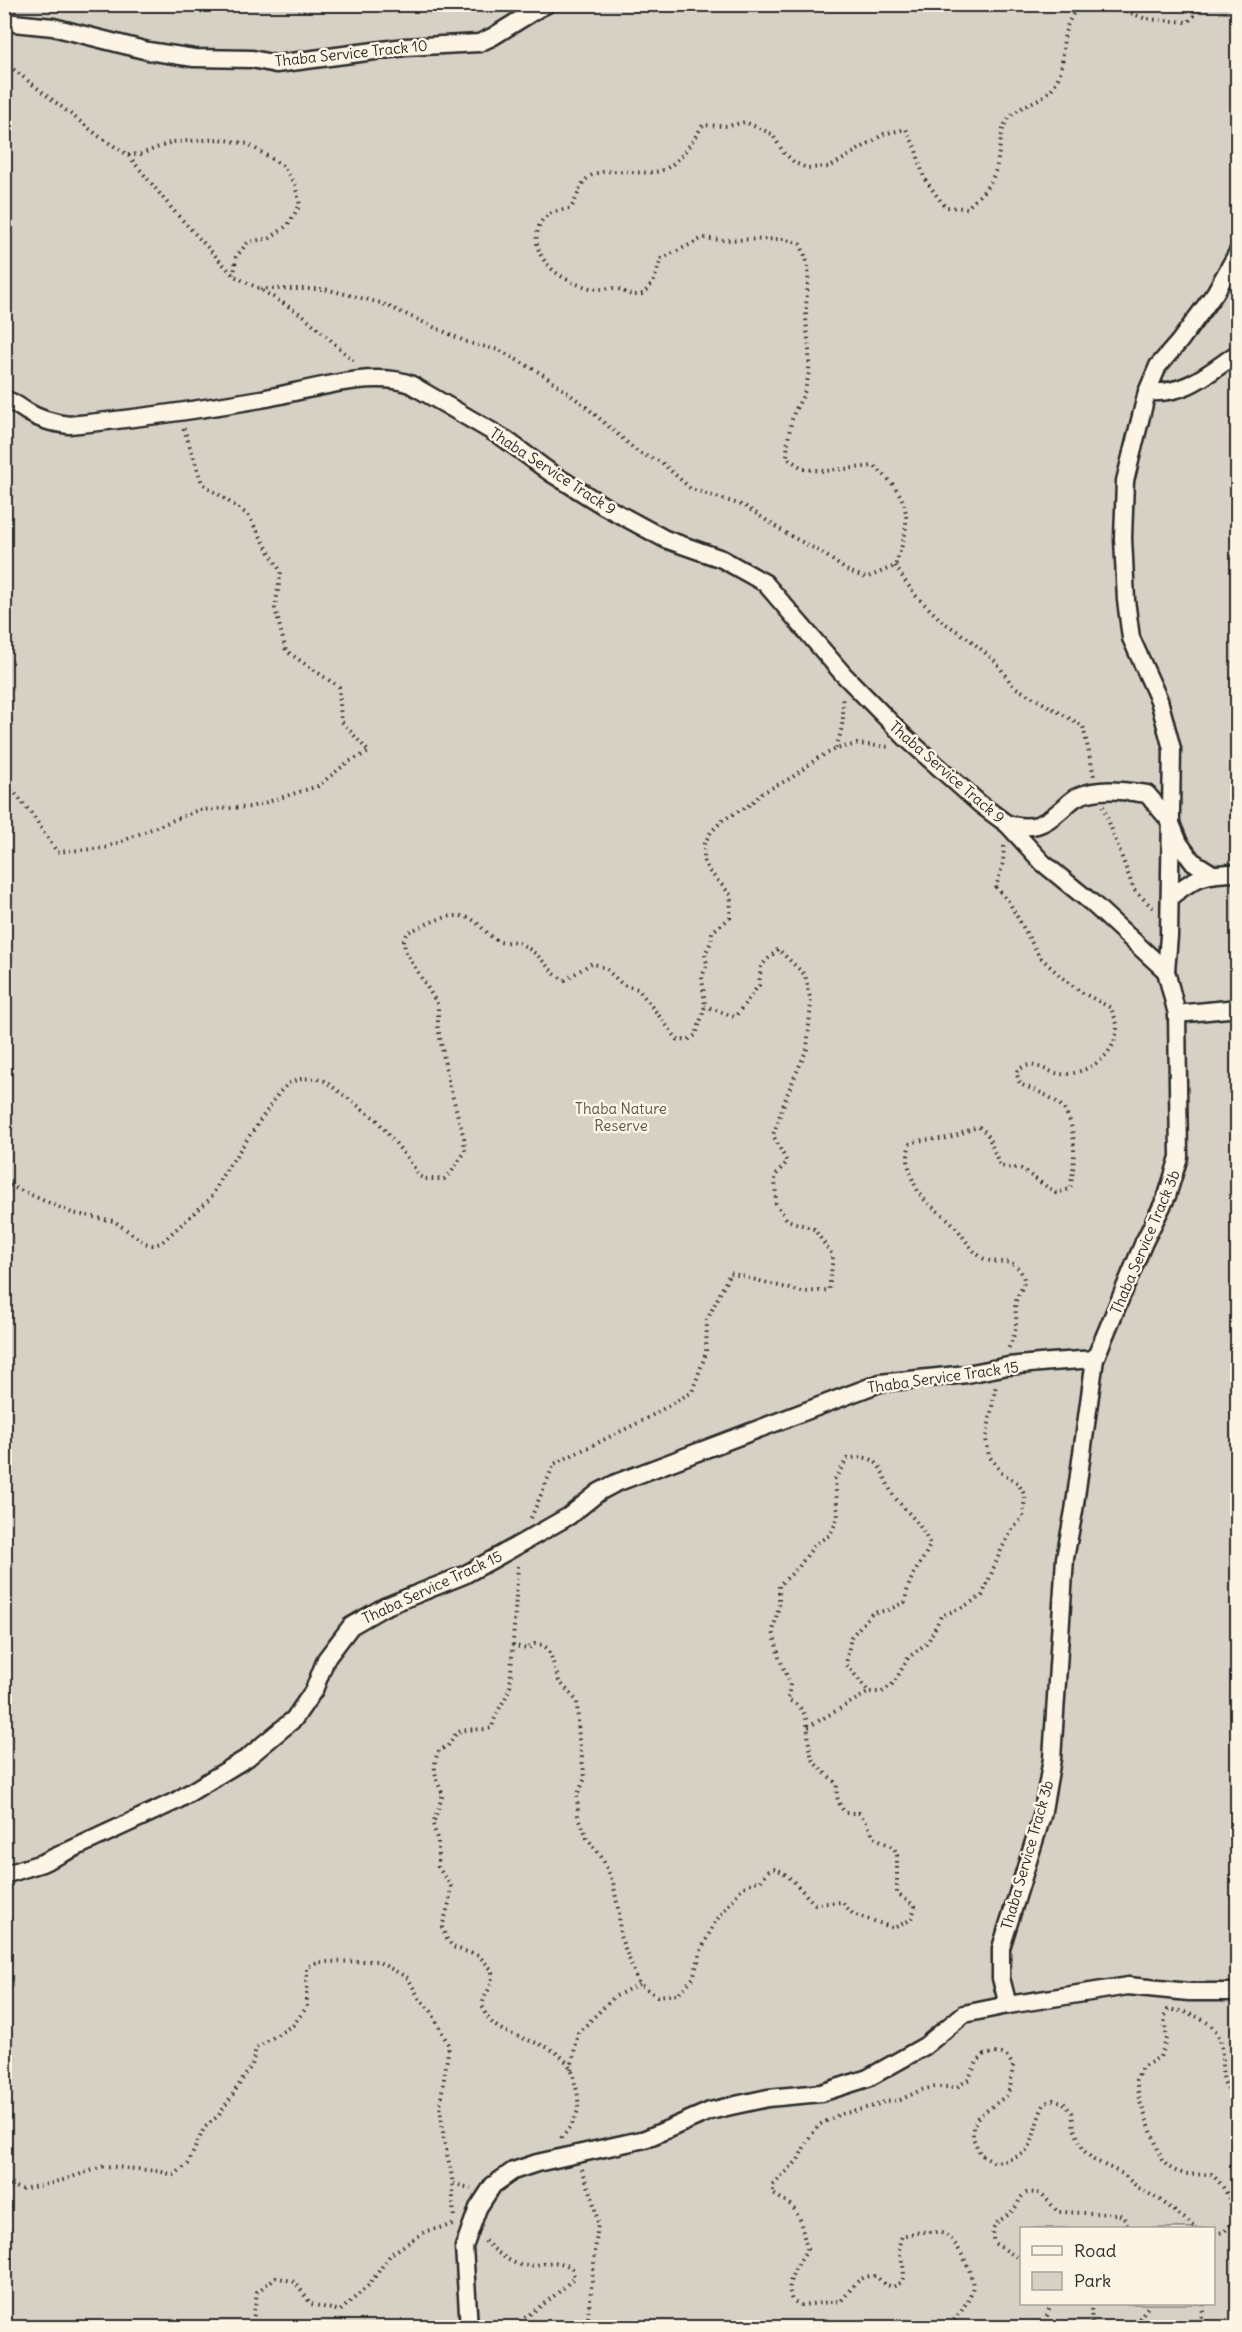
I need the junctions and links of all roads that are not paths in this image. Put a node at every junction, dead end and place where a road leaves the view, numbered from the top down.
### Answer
1 (548, 4) edge
2 (4, 22) edge
3 (1238, 252) edge
4 (1238, 353) edge
5 (1147, 392) junction
6 (4, 399) edge
7 (1170, 820) junction
8 (1007, 824) junction
9 (1211, 873) junction
10 (1238, 873) edge
11 (1170, 897) junction
12 (1166, 971) junction
13 (1238, 1008) edge
14 (1177, 1014) junction
15 (1095, 1359) junction
16 (4, 1875) edge
17 (1238, 1992) edge
18 (1008, 2005) junction
19 (469, 2328) edge

1 - 2 street, Thaba Service Track 10
3 - 5 street, Thaba Service Track 3b
4 - 5 street
5 - 7 street, Thaba Service Track 3b
6 - 8 street, Thaba Service Track 9
7 - 8 street
7 - 9 street
7 - 11 street, Thaba Service Track 3b
8 - 12 street, Thaba Service Track 9
9 - 10 street
9 - 11 street
11 - 12 street, Thaba Service Track 3b
12 - 14 street, Thaba Service Track 3b
13 - 14 street
14 - 15 street, Thaba Service Track 3b
15 - 16 street, Thaba Service Track 15
15 - 18 street, Thaba Service Track 3b
17 - 18 street
18 - 19 street

